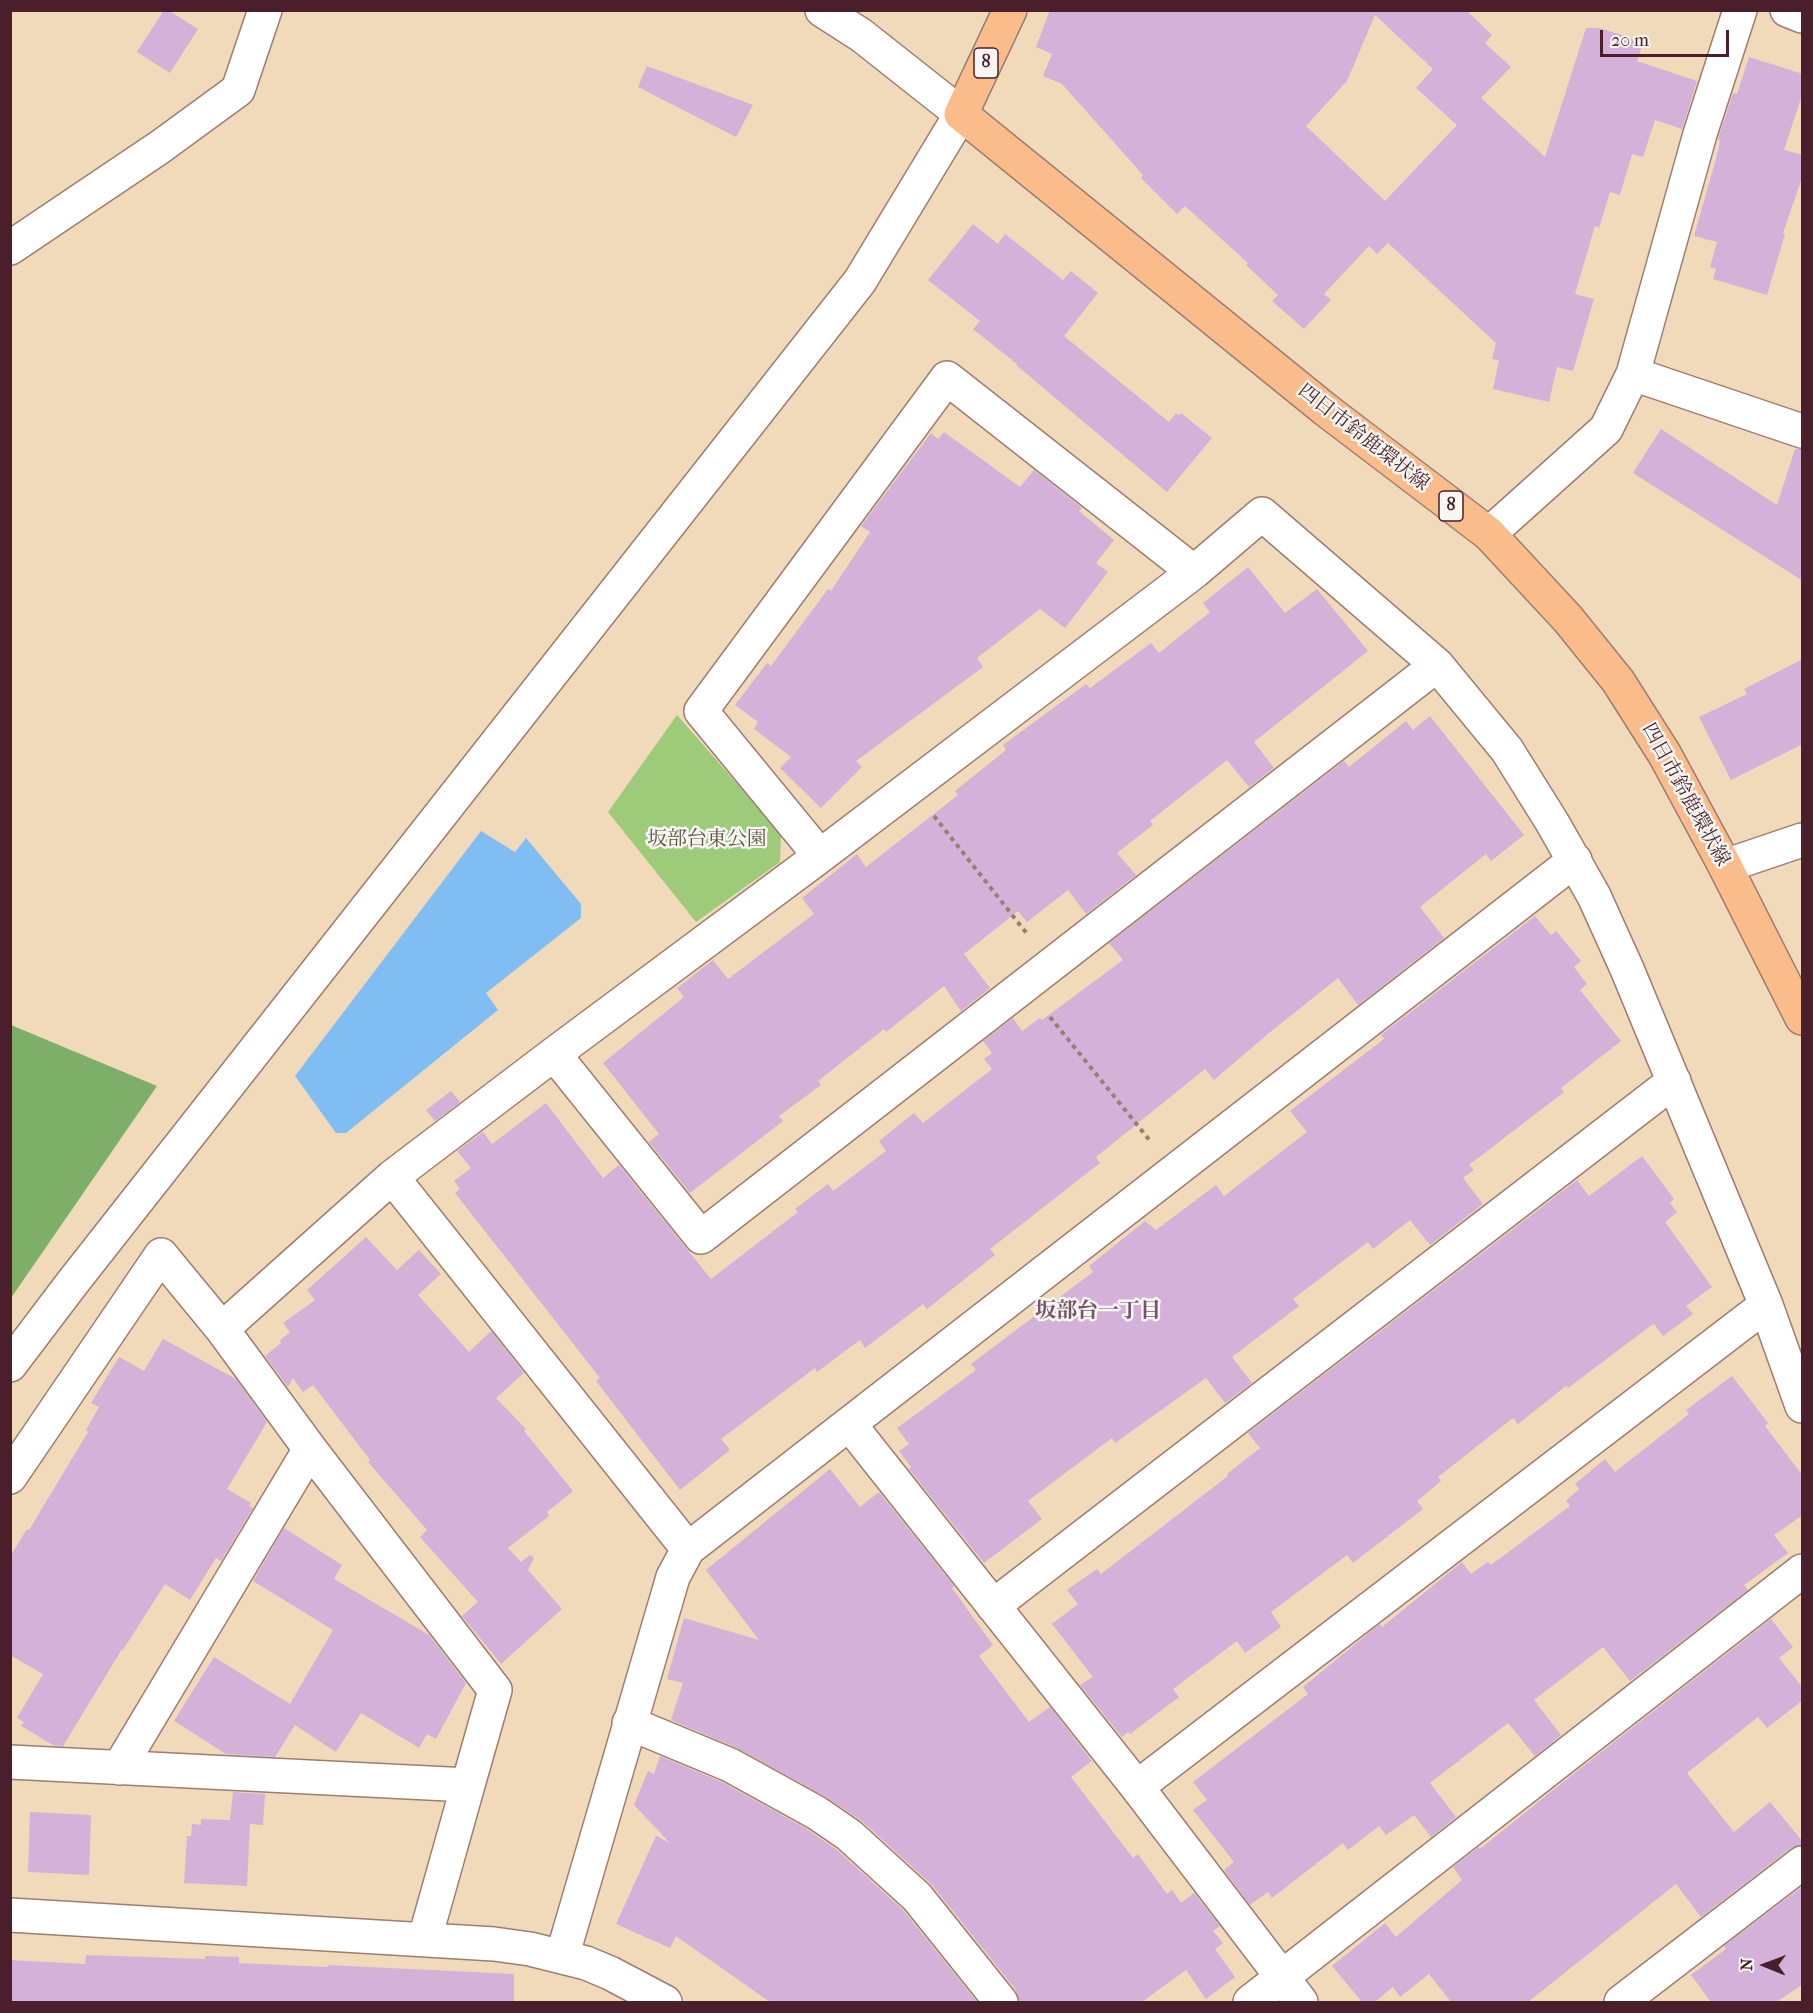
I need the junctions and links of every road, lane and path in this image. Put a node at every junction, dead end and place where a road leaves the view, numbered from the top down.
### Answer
1 (265, 10) edge
2 (822, 10) edge
3 (1010, 10) edge
4 (1740, 10) edge
5 (1787, 10) edge
6 (1803, 16) edge
7 (961, 114) junction
8 (10, 248) edge
9 (1634, 374) junction
10 (1803, 431) edge
11 (1489, 534) junction
12 (1194, 572) junction
13 (1437, 666) junction
14 (911, 788) junction
15 (1803, 840) edge
16 (820, 856) junction
17 (1575, 860) junction
18 (1725, 866) junction
19 (1052, 965) junction
20 (1024, 986) junction
21 (1803, 1018) edge
22 (554, 1054) junction
23 (1674, 1081) junction
24 (1175, 1172) junction
25 (392, 1177) junction
26 (1766, 1305) junction
27 (222, 1329) junction
28 (10, 1365) edge
29 (1803, 1406) edge
30 (850, 1425) junction
31 (310, 1449) junction
32 (10, 1477) edge
33 (688, 1549) junction
34 (1803, 1571) edge
35 (993, 1606) junction
36 (629, 1724) junction
37 (10, 1762) edge
38 (118, 1768) junction
39 (468, 1785) junction
40 (1137, 1787) junction
41 (1803, 1863) edge
42 (10, 1915) edge
43 (425, 1938) junction
44 (562, 1957) junction
45 (1292, 1990) edge
46 (665, 2002) edge
47 (1001, 2002) edge
48 (1250, 2002) edge
49 (1621, 2002) edge

1 - 8 street
2 - 7 street
3 - 7 main road, 8
4 - 9 street
5 - 6 street
7 - 11 main road, 四日市鈴鹿環状線 / 8
7 - 28 street
9 - 10 street
9 - 11 street
11 - 18 main road, 四日市鈴鹿環状線 / 8
12 - 13 street
12 - 14 street
12 - 16 street
13 - 17 street
13 - 19 street
14 - 16 street
14 - 19 path
15 - 18 street
16 - 22 street
17 - 23 street
17 - 24 street
18 - 21 main road, 四日市鈴鹿環状線 / 8
19 - 20 street
20 - 22 street
20 - 24 path
22 - 25 street
23 - 26 street
23 - 35 street
24 - 30 street
25 - 27 street
25 - 33 street
26 - 29 street
26 - 40 street
27 - 31 street
27 - 32 street
30 - 33 street
30 - 35 street
31 - 38 street
31 - 39 street
33 - 36 street
34 - 45 street
35 - 40 street
36 - 44 street
36 - 47 street
37 - 38 street
38 - 39 street
39 - 43 street
40 - 45 street
41 - 49 street
42 - 43 street
43 - 44 street
44 - 46 street
45 - 48 street

